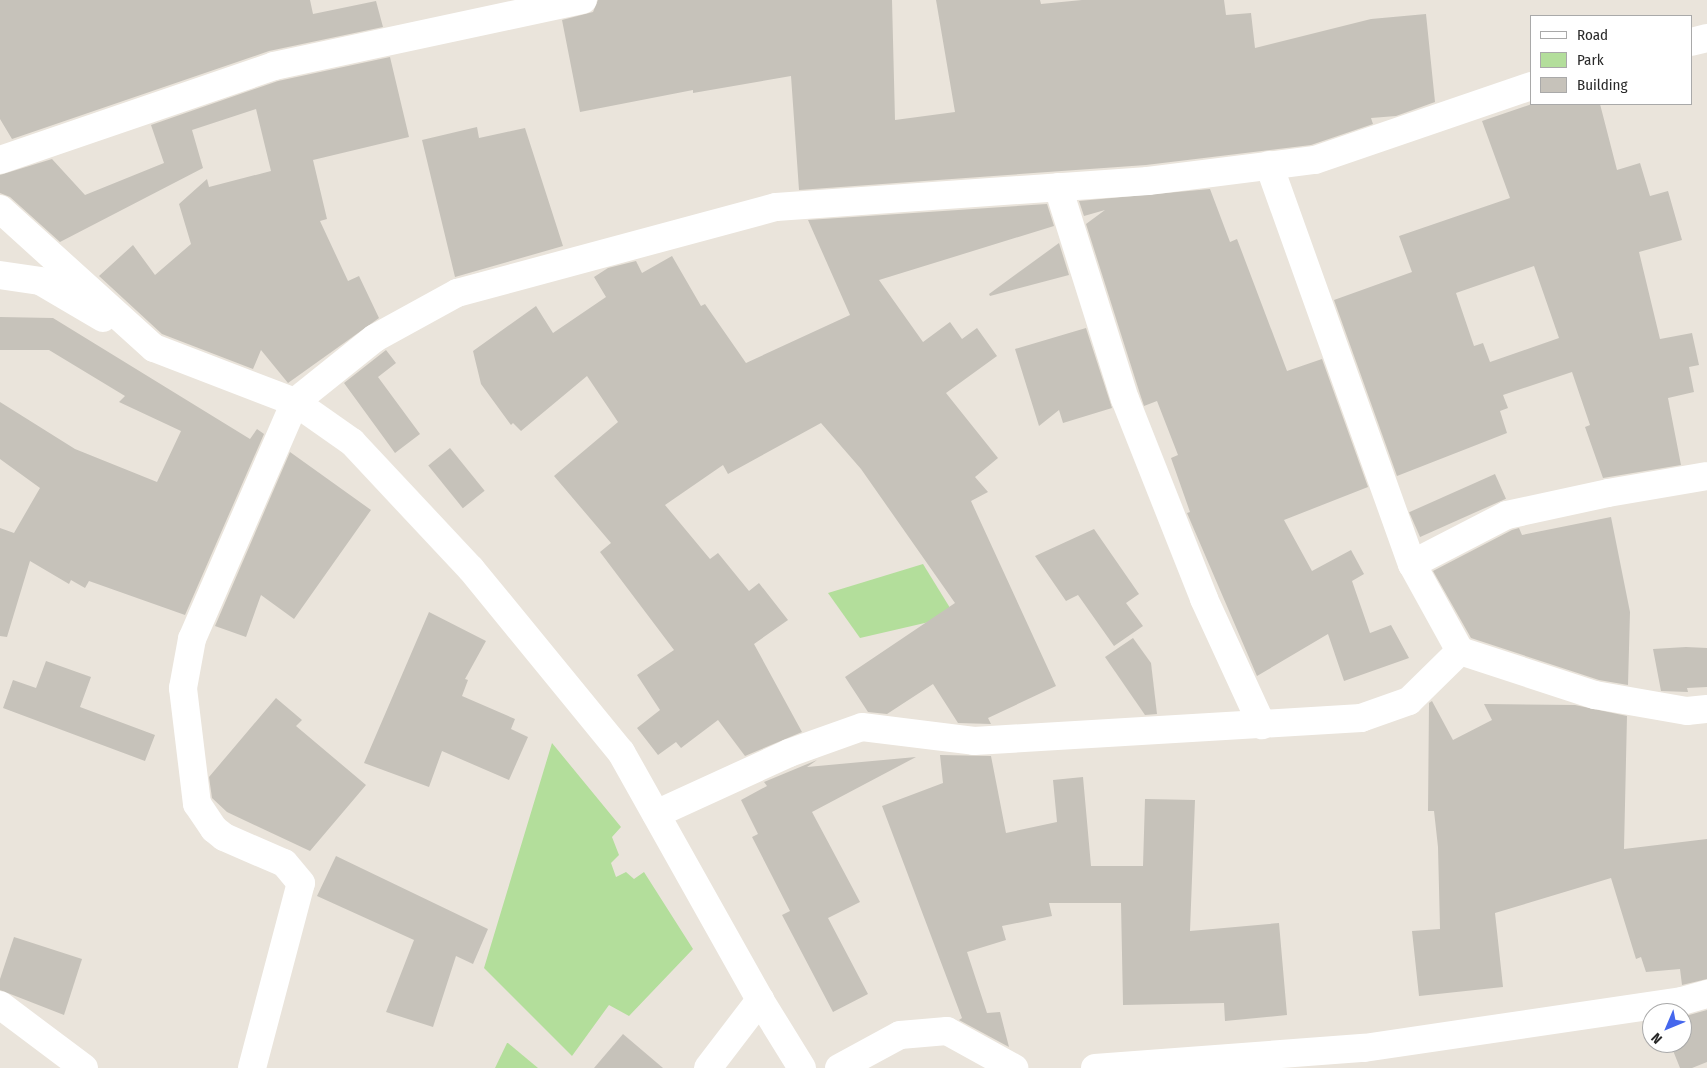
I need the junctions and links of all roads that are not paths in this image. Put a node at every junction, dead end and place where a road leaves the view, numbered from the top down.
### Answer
1 (583, 0) edge
2 (1707, 38) edge
3 (1692, 42) edge
4 (1530, 86) edge
5 (0, 160) edge
6 (1269, 165) junction
7 (1058, 187) junction
8 (0, 209) edge
9 (0, 275) edge
10 (154, 348) junction
11 (295, 402) junction
12 (1707, 476) edge
13 (1412, 564) junction
14 (1460, 651) junction
15 (1707, 709) edge
16 (1262, 725) junction
17 (656, 814) junction
18 (1707, 994) edge
19 (760, 1000) junction
20 (0, 1005) edge
21 (84, 1068) edge
22 (252, 1068) edge
23 (708, 1068) edge
24 (802, 1068) edge
25 (839, 1068) edge
26 (1014, 1068) edge
27 (1095, 1068) edge

1 - 5 street
2 - 3 street
4 - 6 street
6 - 7 street
6 - 13 street
7 - 11 street
7 - 16 street
8 - 10 street
9 - 10 street
10 - 11 street
11 - 17 street
11 - 22 street
12 - 13 street
13 - 14 street
14 - 15 street
14 - 16 street
16 - 17 street
17 - 19 street
18 - 27 street
19 - 23 street
19 - 24 street
20 - 21 street
25 - 26 street

